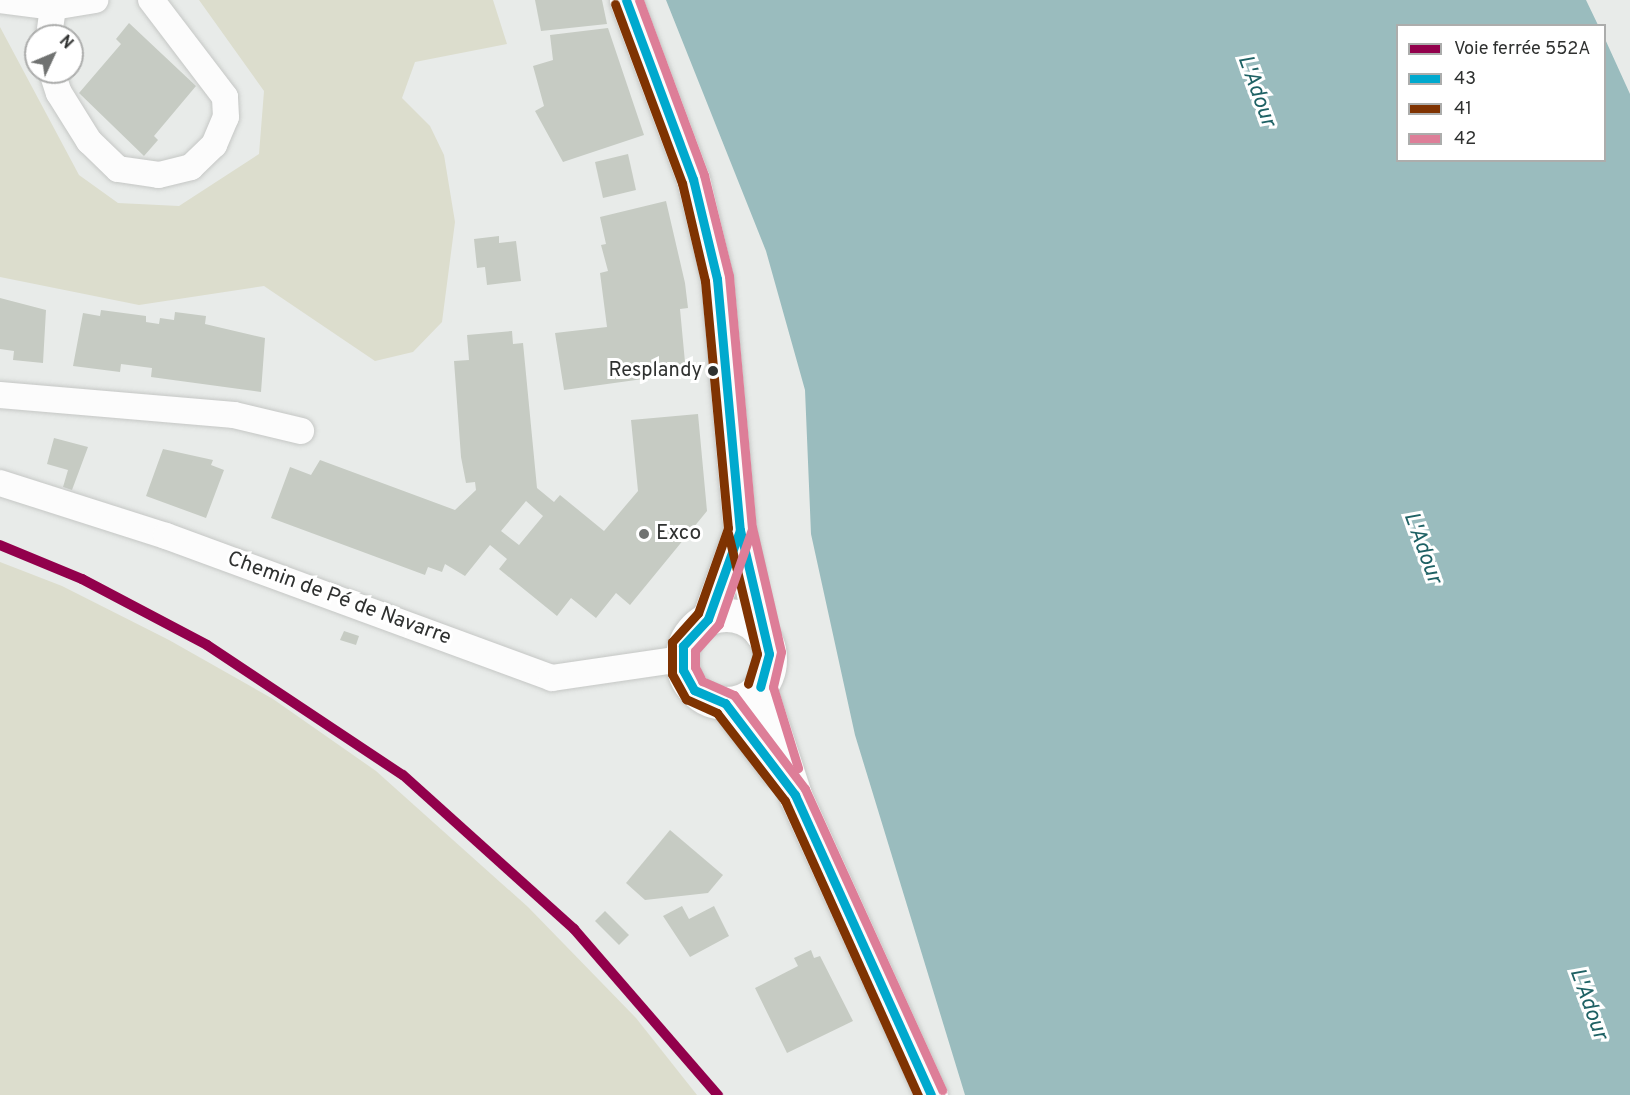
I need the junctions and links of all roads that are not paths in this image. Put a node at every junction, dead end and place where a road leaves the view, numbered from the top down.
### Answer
1 (0, 0) edge
2 (95, 0) edge
3 (151, 0) edge
4 (626, 0) edge
5 (53, 7) junction
6 (51, 24) edge
7 (55, 84) edge
8 (0, 395) edge
9 (301, 430) dead end
10 (0, 483) edge
11 (740, 530) junction
12 (708, 619) junction
13 (761, 633) junction
14 (682, 659) junction
15 (760, 687) junction
16 (725, 703) junction
17 (795, 795) junction
18 (931, 1095) edge

1 - 5 street
2 - 5 street
3 - 7 street
4 - 11 main road
5 - 6 street
8 - 9 street
10 - 14 street, Chemin de Pé de Navarre
11 - 12 main road
11 - 13 main road
12 - 13 main road
12 - 14 main road
13 - 15 main road
14 - 16 main road
15 - 16 main road
15 - 17 main road
16 - 17 main road
17 - 18 main road

